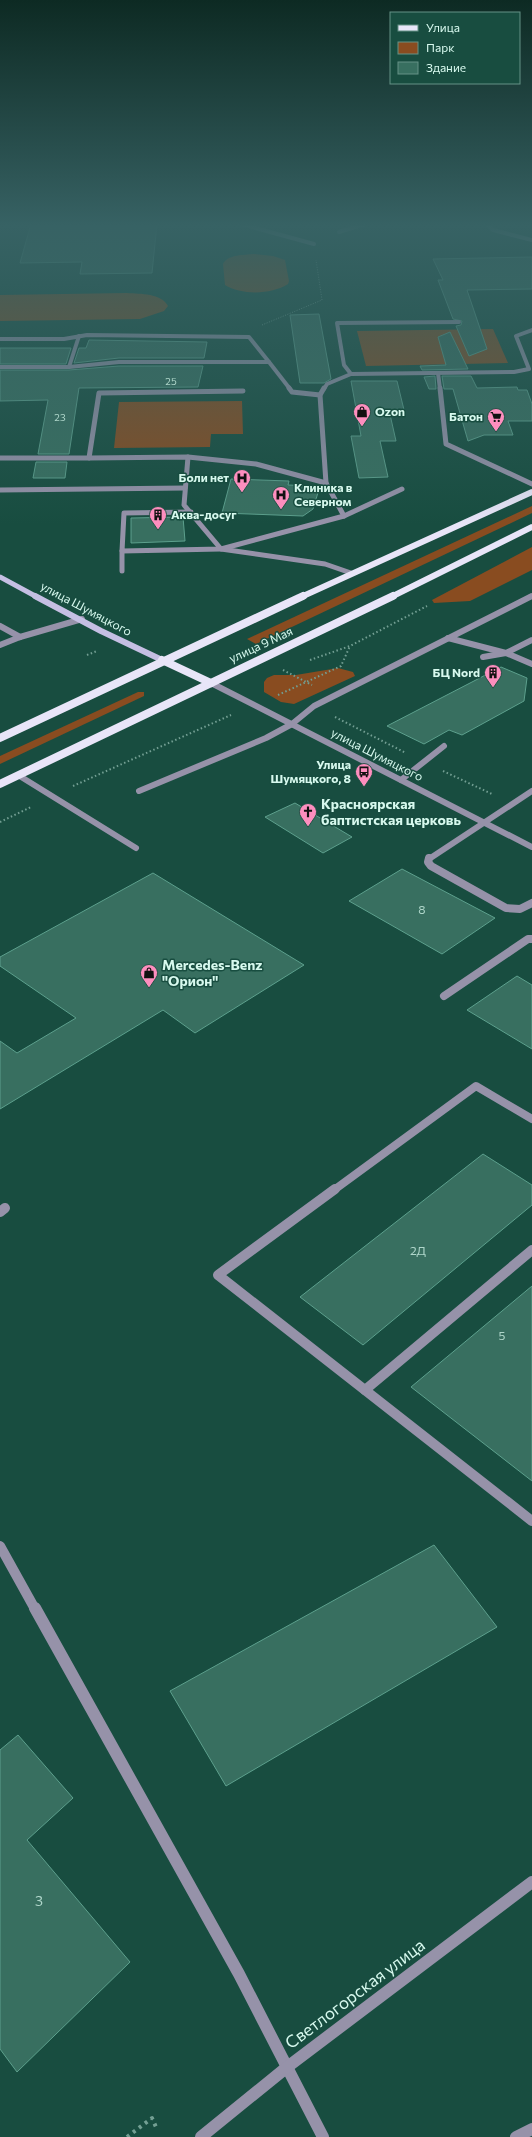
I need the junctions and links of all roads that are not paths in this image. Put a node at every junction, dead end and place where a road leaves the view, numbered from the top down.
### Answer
1 (337, 324) edge
2 (532, 330) edge
3 (79, 336) junction
4 (0, 339) edge
5 (269, 362) junction
6 (0, 367) edge
7 (69, 367) junction
8 (438, 373) junction
9 (351, 374) junction
10 (243, 391) dead end
11 (320, 395) junction
12 (188, 457) junction
13 (0, 458) edge
14 (89, 458) junction
15 (326, 483) junction
16 (532, 484) edge
17 (185, 488) junction
18 (402, 489) dead end
19 (0, 490) edge
20 (532, 492) edge
21 (191, 512) junction
22 (344, 516) junction
23 (532, 527) edge
24 (221, 549) junction
25 (122, 552) junction
26 (122, 571) dead end
27 (351, 573) junction
28 (0, 577) edge
29 (532, 596) edge
30 (82, 620) junction
31 (0, 626) edge
32 (20, 637) junction
33 (448, 638) junction
34 (532, 640) edge
35 (0, 645) edge
36 (506, 653) junction
37 (483, 657) dead end
38 (162, 660) junction
39 (532, 664) edge
40 (211, 683) junction
41 (292, 724) junction
42 (0, 738) edge
43 (444, 746) dead end
44 (18, 776) junction
45 (401, 780) junction
46 (0, 784) edge
47 (139, 790) dead end
48 (532, 791) edge
49 (485, 822) junction
50 (532, 847) edge
51 (136, 848) dead end
52 (532, 903) edge
53 (532, 939) edge
54 (444, 996) dead end
55 (532, 1119) edge
56 (532, 1250) edge
57 (365, 1390) junction
58 (532, 1521) edge
59 (0, 1546) edge
60 (532, 1882) edge
61 (286, 2068) junction
62 (532, 2128) edge
63 (201, 2137) edge
64 (323, 2137) edge
65 (516, 2137) edge

1 - 9 street
2 - 8 street
3 - 4 street
3 - 5 street
3 - 7 street
5 - 7 street
5 - 11 street
6 - 7 street
8 - 9 street
8 - 16 street
9 - 11 street
10 - 14 street
11 - 15 street
12 - 14 street
12 - 15 street
12 - 17 street
13 - 14 street
15 - 22 street
17 - 19 street
17 - 21 street
18 - 22 street
20 - 27 main road, улица 9 Мая
21 - 24 street
21 - 25 street
22 - 24 street
23 - 40 main road, улица 9 Мая
24 - 25 street
24 - 27 street
25 - 26 street
27 - 38 main road, улица 9 Мая
28 - 30 street, улица Шумяцкого
29 - 33 street
30 - 32 street
30 - 38 street, улица Шумяцкого
31 - 32 street
32 - 35 street
33 - 36 street
33 - 41 street
34 - 36 street
36 - 37 street
36 - 39 street
38 - 40 main road
38 - 42 main road, улица 9 Мая
40 - 41 street, улица Шумяцкого
40 - 44 main road, улица 9 Мая
41 - 45 street, улица Шумяцкого
41 - 47 street
43 - 45 street
44 - 46 main road, улица 9 Мая
44 - 51 street
45 - 49 street, улица Шумяцкого
48 - 49 street
49 - 50 street, улица Шумяцкого
49 - 52 street
53 - 54 street
55 - 57 street
56 - 57 street
57 - 58 street
59 - 61 street
60 - 61 street, Светлогорская улица
61 - 63 street, Светлогорская улица
61 - 64 street
62 - 65 street

